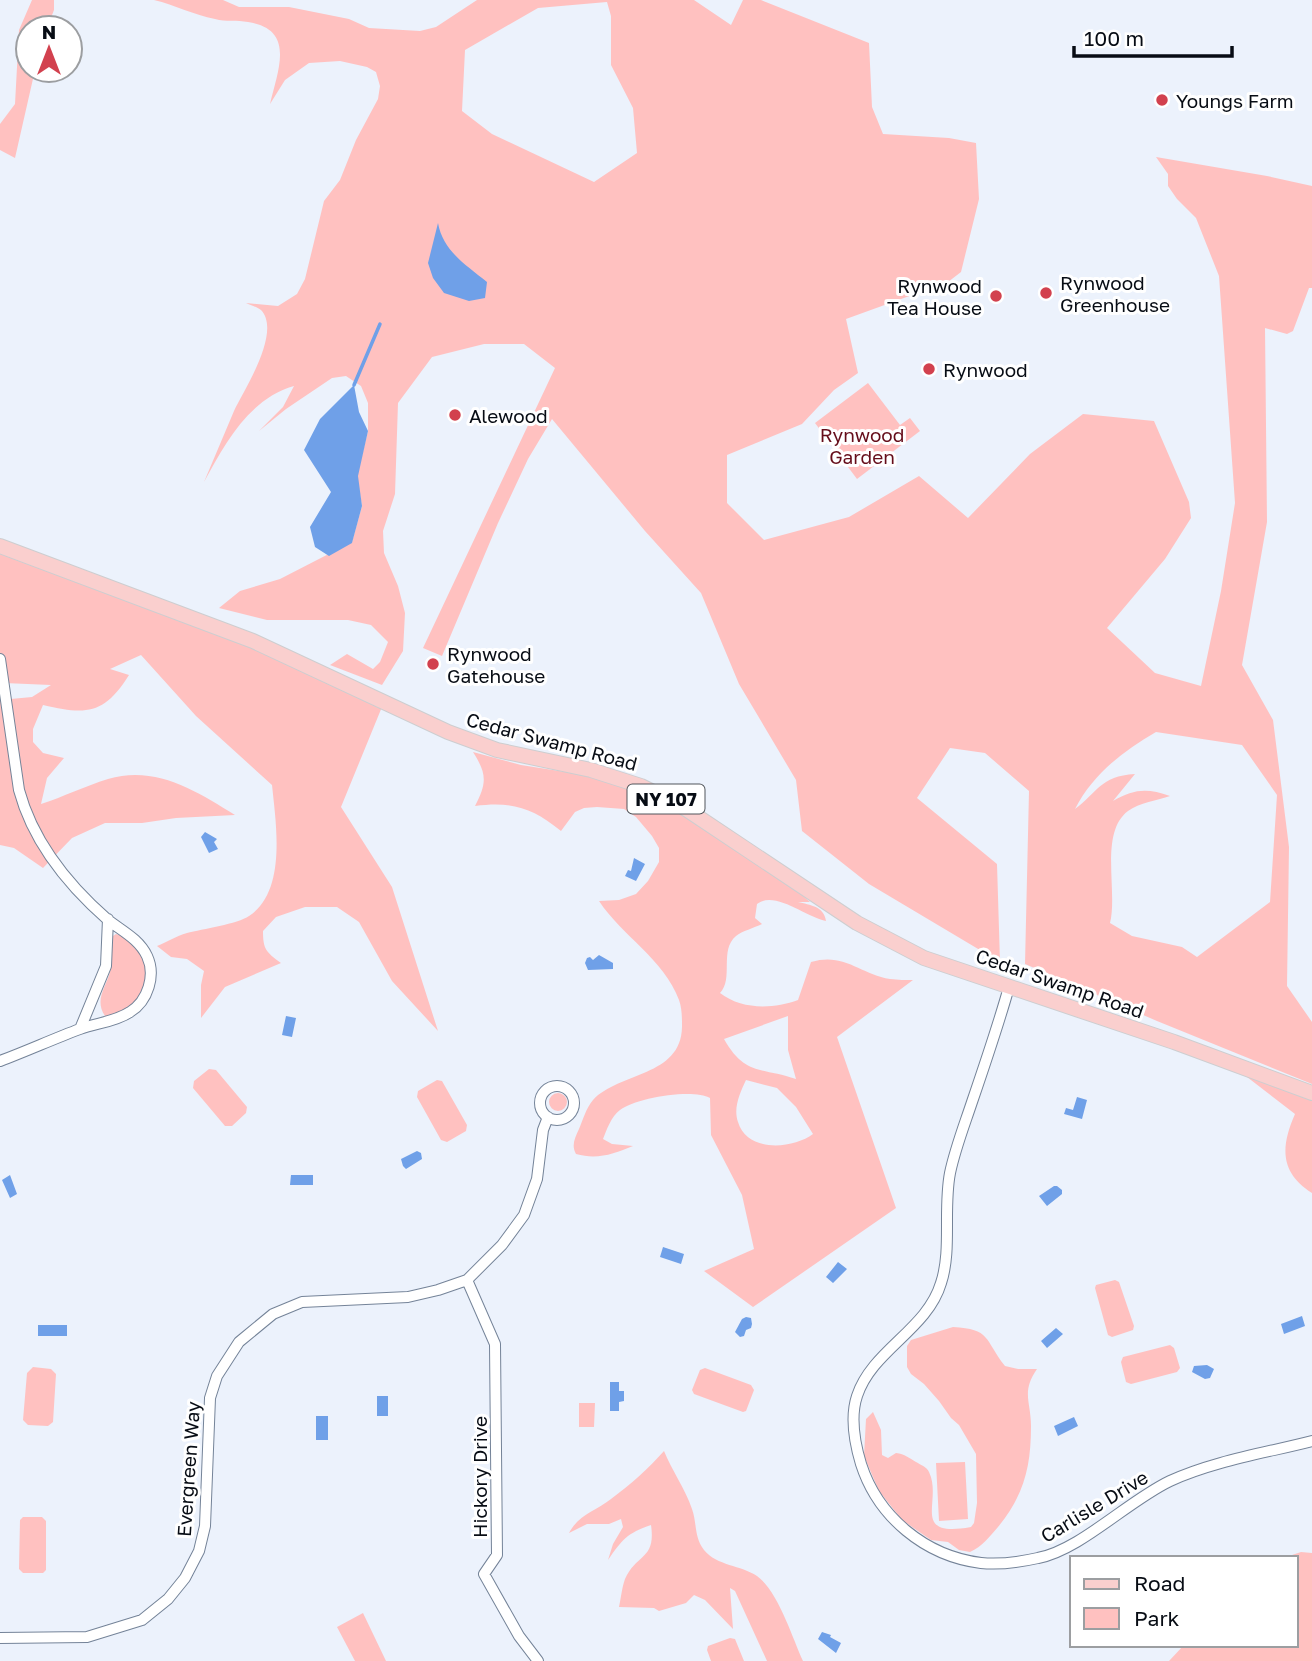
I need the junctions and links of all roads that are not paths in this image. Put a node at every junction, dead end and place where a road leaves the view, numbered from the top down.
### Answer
1 (0, 546) edge
2 (0, 659) edge
3 (107, 919) junction
4 (1009, 987) junction
5 (80, 1029) junction
6 (0, 1060) edge
7 (1312, 1093) edge
8 (548, 1117) dead end
9 (467, 1280) junction
10 (1312, 1441) edge
11 (0, 1638) edge
12 (538, 1661) edge

1 - 4 main road, Cedar Swamp Road / NY 107
2 - 3 street
3 - 5 street
3 - 5 street
4 - 7 main road, Cedar Swamp Road / NY 107
4 - 10 street, Carlisle Drive
5 - 6 street
8 - 9 street, Evergreen Way
9 - 11 street, Evergreen Way
9 - 12 street, Hickory Drive

